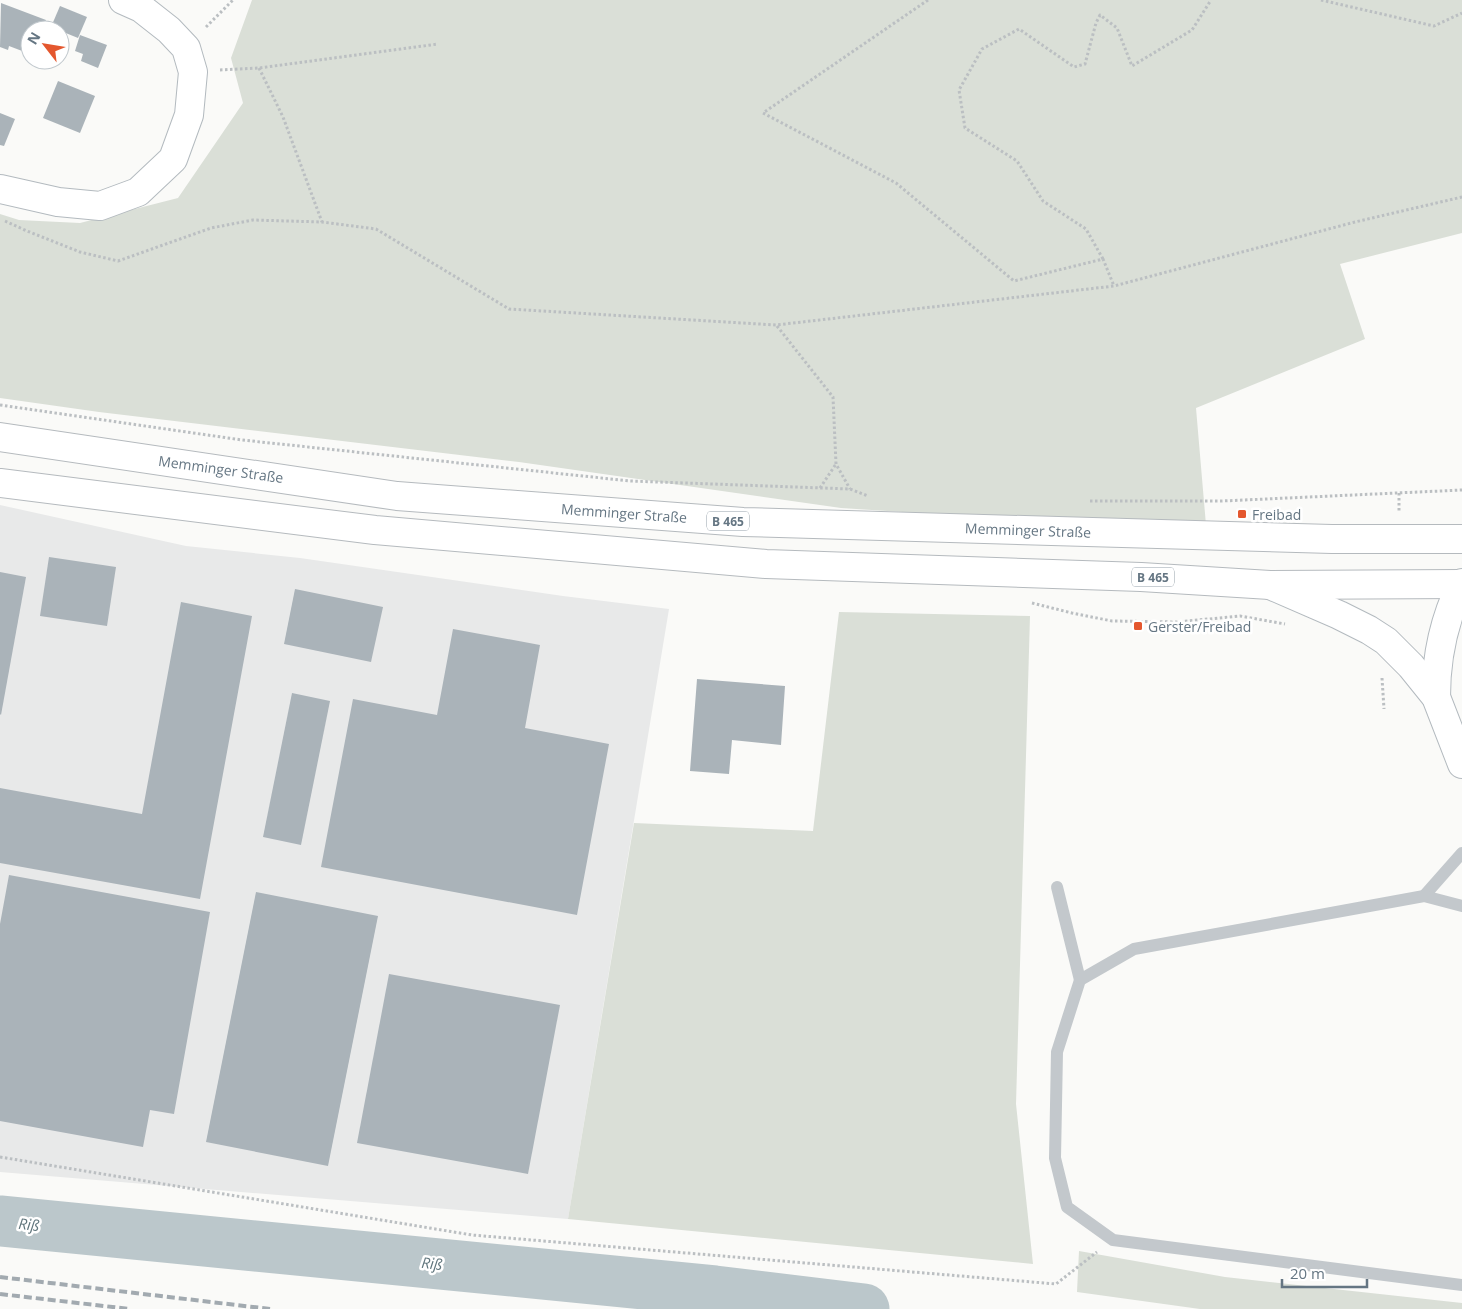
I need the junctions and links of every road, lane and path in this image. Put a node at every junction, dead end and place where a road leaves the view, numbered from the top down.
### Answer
1 (123, 0) edge
2 (233, 0) edge
3 (928, 0) edge
4 (1210, 0) edge
5 (1321, 0) edge
6 (1462, 13) edge
7 (438, 44) dead end
8 (190, 60) junction
9 (260, 68) junction
10 (0, 188) edge
11 (1462, 197) edge
12 (0, 218) edge
13 (322, 222) junction
14 (1103, 259) junction
15 (1114, 286) junction
16 (776, 325) junction
17 (0, 405) edge
18 (0, 436) edge
19 (836, 464) junction
20 (0, 483) edge
21 (820, 488) junction
22 (850, 490) junction
23 (1462, 490) edge
24 (875, 499) dead end
25 (1082, 502) dead end
26 (1462, 539) edge
27 (1462, 584) edge
28 (1270, 585) junction
29 (1382, 672) dead end
30 (1436, 697) junction
31 (1384, 709) dead end
32 (1462, 764) edge
33 (1462, 852) edge
34 (1057, 887) dead end
35 (1424, 896) junction
36 (1462, 906) edge
37 (1080, 980) junction
38 (0, 1156) edge
39 (1113, 1240) junction
40 (1462, 1285) edge

1 - 8 main road
2 - 8 path
3 - 14 path
4 - 14 path
5 - 6 path
7 - 9 path
8 - 9 path
8 - 10 main road
9 - 13 path
11 - 15 path
12 - 13 path
13 - 16 path
14 - 15 path
15 - 16 path
16 - 19 path
17 - 21 path
18 - 26 main road, Memminger Straße / B 465
19 - 21 path
19 - 22 path
20 - 28 main road, B 465
21 - 22 path
22 - 24 path
23 - 25 path
27 - 28 main road, B 465
27 - 30 main road
28 - 30 main road
29 - 31 path
30 - 32 main road
33 - 35 lane
34 - 37 lane
35 - 36 lane
35 - 37 lane
37 - 39 lane
38 - 39 path
39 - 40 lane

